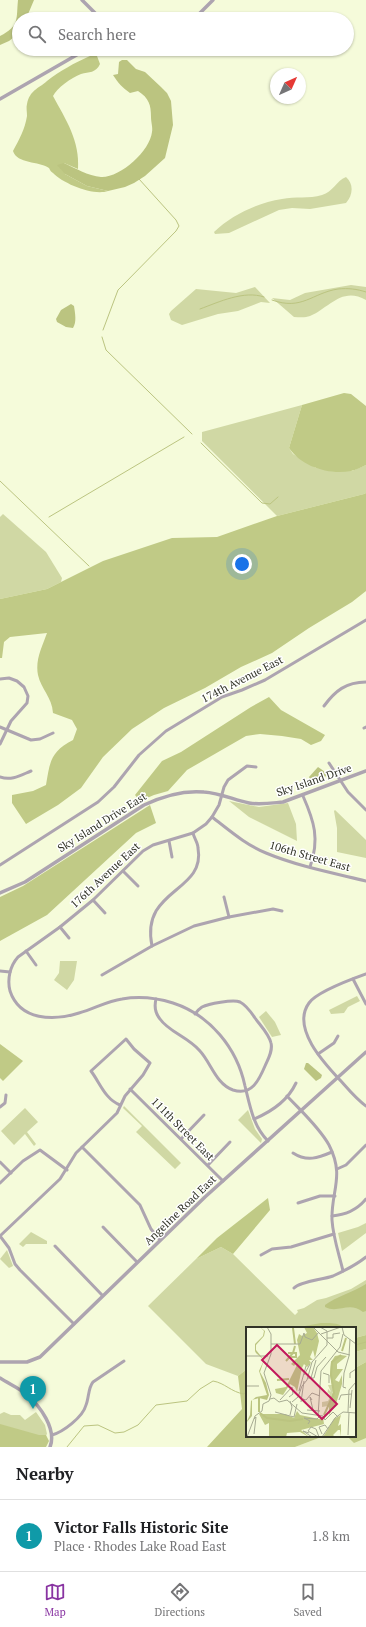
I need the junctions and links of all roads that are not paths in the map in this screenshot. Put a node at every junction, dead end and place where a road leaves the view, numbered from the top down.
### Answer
1 (82, 0) edge
2 (213, 0) edge
3 (94, 12) edge
4 (201, 12) edge
5 (75, 56) edge
6 (0, 99) edge
7 (366, 620) edge
8 (0, 679) edge
9 (366, 682) edge
10 (324, 706) dead end
11 (0, 727) edge
12 (6, 730) junction
13 (53, 733) dead end
14 (0, 744) edge
15 (329, 763) dead end
16 (256, 767) dead end
17 (31, 771) dead end
18 (366, 771) edge
19 (0, 777) edge
20 (341, 781) junction
21 (221, 795) junction
22 (303, 796) junction
23 (366, 810) edge
24 (212, 817) junction
25 (193, 833) junction
26 (169, 841) junction
27 (172, 857) dead end
28 (0, 865) edge
29 (310, 867) junction
30 (123, 872) junction
31 (366, 881) edge
32 (138, 886) dead end
33 (0, 893) edge
34 (224, 897) dead end
35 (93, 900) junction
36 (282, 911) dead end
37 (105, 913) dead end
38 (229, 917) junction
39 (60, 927) junction
40 (69, 938) dead end
41 (152, 946) junction
42 (26, 951) junction
43 (36, 966) dead end
44 (0, 971) edge
45 (10, 972) junction
46 (366, 974) edge
47 (102, 975) dead end
48 (353, 979) junction
49 (156, 999) junction
50 (366, 1004) edge
51 (195, 1014) junction
52 (338, 1036) dead end
53 (366, 1052) edge
54 (318, 1054) junction
55 (338, 1078) junction
56 (296, 1083) dead end
57 (130, 1089) junction
58 (246, 1090) junction
59 (6, 1094) dead end
60 (287, 1096) junction
61 (120, 1105) junction
62 (366, 1106) edge
63 (0, 1107) edge
64 (301, 1111) junction
65 (204, 1115) dead end
66 (254, 1119) junction
67 (181, 1138) junction
68 (268, 1141) junction
69 (230, 1142) dead end
70 (366, 1145) edge
71 (82, 1147) junction
72 (332, 1152) junction
73 (293, 1153) dead end
74 (0, 1162) edge
75 (208, 1165) junction
76 (337, 1169) junction
77 (67, 1170) junction
78 (11, 1173) junction
79 (223, 1181) junction
80 (0, 1183) edge
81 (335, 1196) junction
82 (366, 1199) edge
83 (298, 1203) dead end
84 (332, 1216) junction
85 (103, 1227) dead end
86 (334, 1234) junction
87 (0, 1236) edge
88 (160, 1240) junction
89 (55, 1246) dead end
90 (262, 1255) dead end
91 (366, 1258) edge
92 (137, 1262) junction
93 (343, 1271) junction
94 (294, 1288) dead end
95 (102, 1295) junction
96 (74, 1324) junction
97 (124, 1361) dead end
98 (0, 1362) edge
99 (1, 1379) edge
100 (52, 1435) junction
101 (50, 1447) edge

1 - 3 street
2 - 4 street
5 - 6 street
7 - 28 street, 174th Avenue East
8 - 12 street
9 - 10 street
11 - 12 street
12 - 13 street
12 - 14 street
15 - 20 street
16 - 21 street, 176th Avenue East
17 - 19 street
18 - 20 street, Sky Island Drive
20 - 22 street, Sky Island Drive
20 - 23 street
21 - 22 street, Sky Island Drive
21 - 24 street, 176th Avenue East
21 - 33 street, Sky Island Drive East
22 - 29 street
24 - 25 street, 176th Avenue East
24 - 29 street, 106th Street East
25 - 26 street, 176th Avenue East
25 - 41 street
26 - 27 street
26 - 30 street, 176th Avenue East
29 - 31 street, 106th Street East
30 - 32 street
30 - 35 street, 176th Avenue East
34 - 38 street
35 - 37 street
35 - 39 street, 176th Avenue East
36 - 38 street
38 - 41 street
39 - 40 street
39 - 42 street, 176th Avenue East
41 - 47 street
42 - 43 street
42 - 45 street, 176th Avenue East
44 - 45 street
45 - 49 street
46 - 48 street
48 - 50 street
48 - 54 street
49 - 51 street
49 - 58 street
51 - 58 street
51 - 58 street
52 - 54 street
53 - 55 street, Angeline Road East
54 - 55 street
55 - 62 street
55 - 64 street, Angeline Road East
56 - 60 street
57 - 61 street
57 - 61 street
57 - 67 street, 111th Street East
58 - 66 street
59 - 63 street
60 - 64 street
60 - 66 street
61 - 71 street
64 - 68 street, Angeline Road East
64 - 72 street
65 - 67 street
66 - 68 street
67 - 75 street, 111th Street East
68 - 79 street, Angeline Road East
69 - 75 street
70 - 76 street
71 - 77 street
71 - 88 street
72 - 73 street
72 - 76 street
74 - 78 street
75 - 79 street, 111th Street East
76 - 81 street
77 - 78 street
77 - 87 street
78 - 80 street
79 - 88 street, Angeline Road East
81 - 83 street
81 - 84 street
82 - 84 street
84 - 86 street
85 - 92 street
86 - 90 street
86 - 93 street
87 - 96 street
88 - 92 street, Angeline Road East
89 - 95 street
91 - 93 street
92 - 95 street, Angeline Road East
93 - 94 street
95 - 96 street, Angeline Road East
96 - 98 street, Angeline Road East
97 - 100 street
99 - 100 street
100 - 101 street

